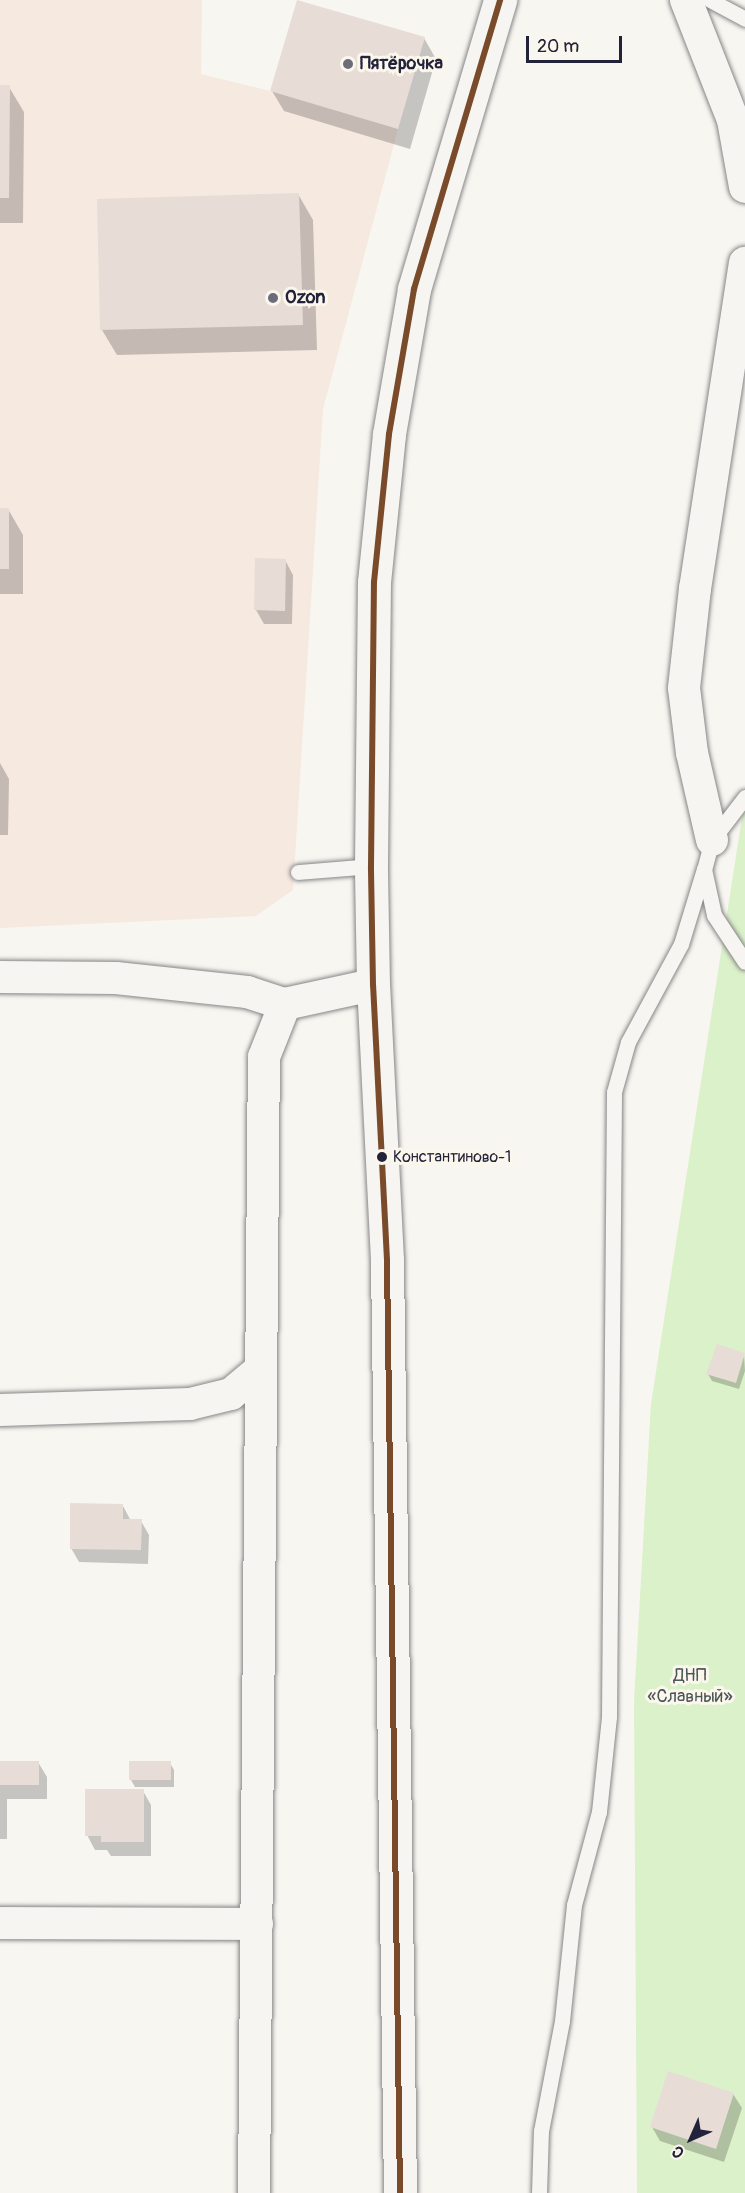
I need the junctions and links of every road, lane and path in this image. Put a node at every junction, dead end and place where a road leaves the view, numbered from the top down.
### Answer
1 (500, 0) edge
2 (686, 0) edge
3 (710, 0) edge
4 (745, 20) edge
5 (745, 188) edge
6 (745, 263) edge
7 (745, 797) edge
8 (708, 855) junction
9 (371, 866) junction
10 (298, 872) dead end
11 (745, 962) edge
12 (0, 977) edge
13 (373, 985) junction
14 (285, 1004) junction
15 (261, 1369) junction
16 (0, 1410) edge
17 (0, 1923) edge
18 (257, 1924) junction
19 (254, 2193) edge
20 (400, 2193) edge
21 (539, 2193) edge

1 - 9 street
2 - 5 street
3 - 4 lane
6 - 8 street
7 - 8 lane
8 - 11 lane
8 - 21 lane
9 - 10 lane
9 - 13 street
12 - 14 street
13 - 14 street
13 - 20 street
14 - 15 street
15 - 16 street
15 - 18 street
17 - 18 street
18 - 19 street

